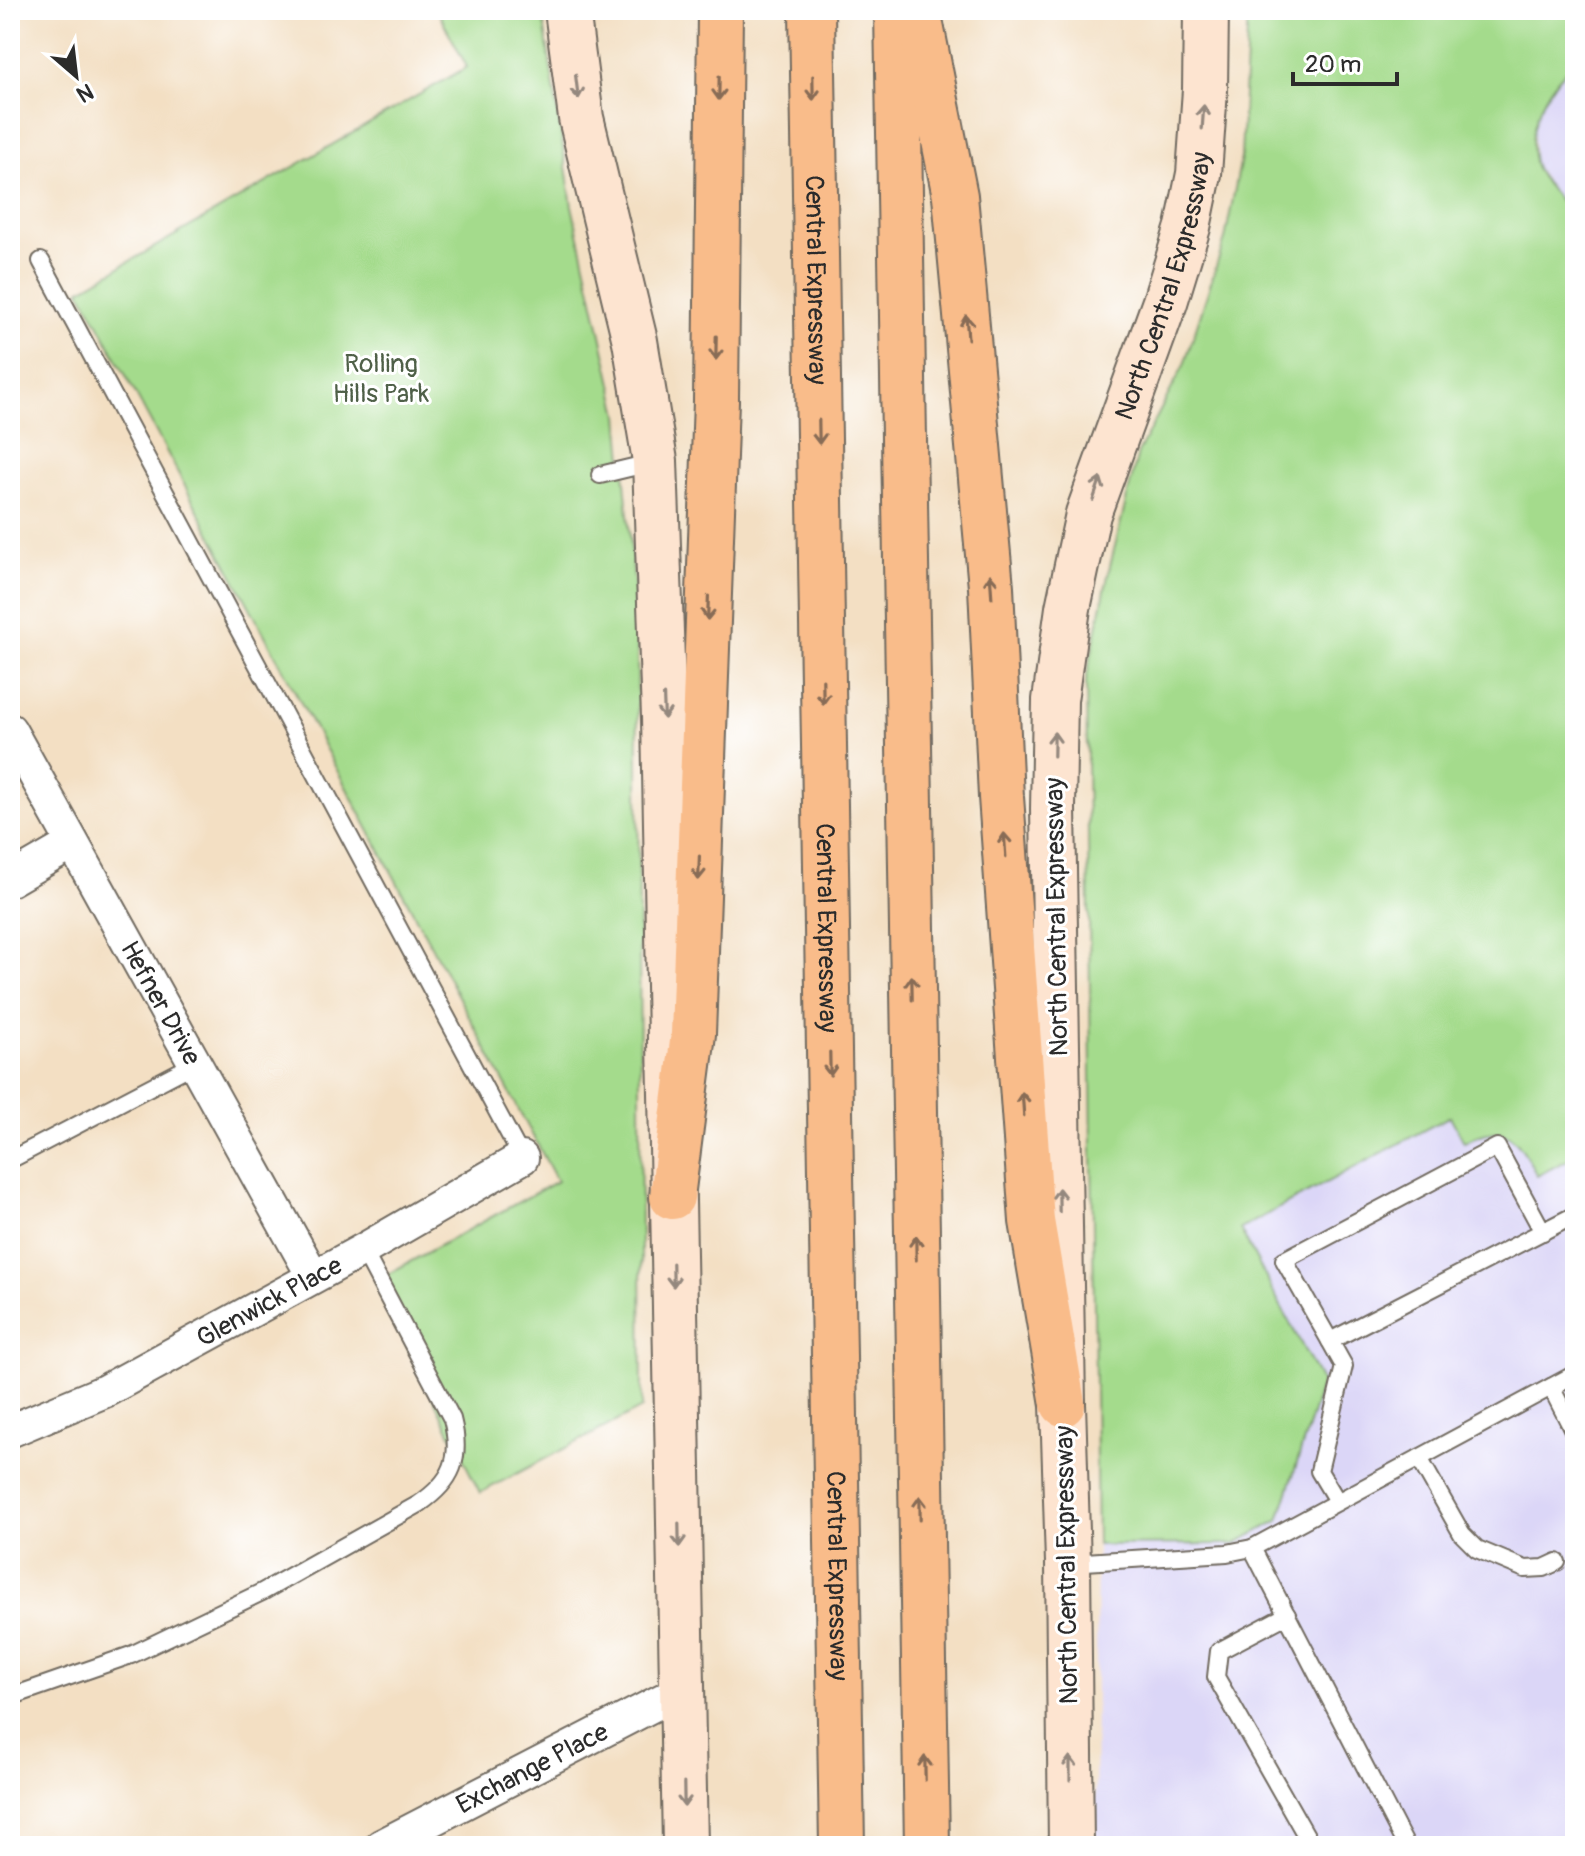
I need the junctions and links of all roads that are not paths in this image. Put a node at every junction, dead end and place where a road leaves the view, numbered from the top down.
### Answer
1 (567, 10) edge
2 (720, 10) edge
3 (812, 10) edge
4 (897, 10) edge
5 (918, 10) edge
6 (1206, 10) edge
7 (41, 261) dead end
8 (655, 461) junction
9 (600, 475) dead end
10 (10, 730) edge
11 (72, 844) junction
12 (10, 880) edge
13 (194, 1064) junction
14 (522, 1158) joint
15 (10, 1160) edge
16 (672, 1197) junction
17 (1575, 1215) edge
18 (1543, 1232) junction
19 (363, 1250) junction
20 (313, 1276) junction
21 (1330, 1341) junction
22 (1575, 1374) edge
23 (1551, 1387) junction
24 (1063, 1404) junction
25 (10, 1431) edge
26 (1575, 1434) edge
27 (1419, 1458) junction
28 (1337, 1501) junction
29 (1252, 1548) junction
30 (1557, 1562) dead end
31 (1068, 1563) junction
32 (1287, 1615) junction
33 (682, 1690) junction
34 (10, 1697) edge
35 (381, 1846) edge
36 (685, 1846) edge
37 (842, 1846) edge
38 (927, 1846) edge
39 (1071, 1846) edge
40 (1312, 1846) edge
41 (1406, 1846) edge

1 -> 8 main road
2 -> 16 highway
3 -> 37 highway, Central Expressway
38 -> 4 highway
24 -> 5 highway
24 -> 6 main road, North Central Expressway
7 - 14 lane
8 - 9 lane
8 -> 16 main road
10 - 11 street, Hefner Drive
11 - 12 street
11 - 13 street, Hefner Drive
13 - 15 lane
13 - 20 street, Hefner Drive
14 - 19 street, Glenwick Place
16 -> 33 main road
17 - 18 lane
18 - 21 lane
18 - 21 lane
19 - 20 street, Glenwick Place
19 - 34 lane
20 - 25 street, Glenwick Place
21 - 28 lane
22 - 23 lane
23 - 26 lane
23 - 27 lane
24 - 31 main road, North Central Expressway
27 - 28 lane
27 - 30 lane
28 - 29 lane
29 - 31 lane
29 - 32 lane
39 -> 31 main road, North Central Expressway
32 - 40 lane
32 - 41 lane
33 - 35 street, Exchange Place
33 -> 36 main road

